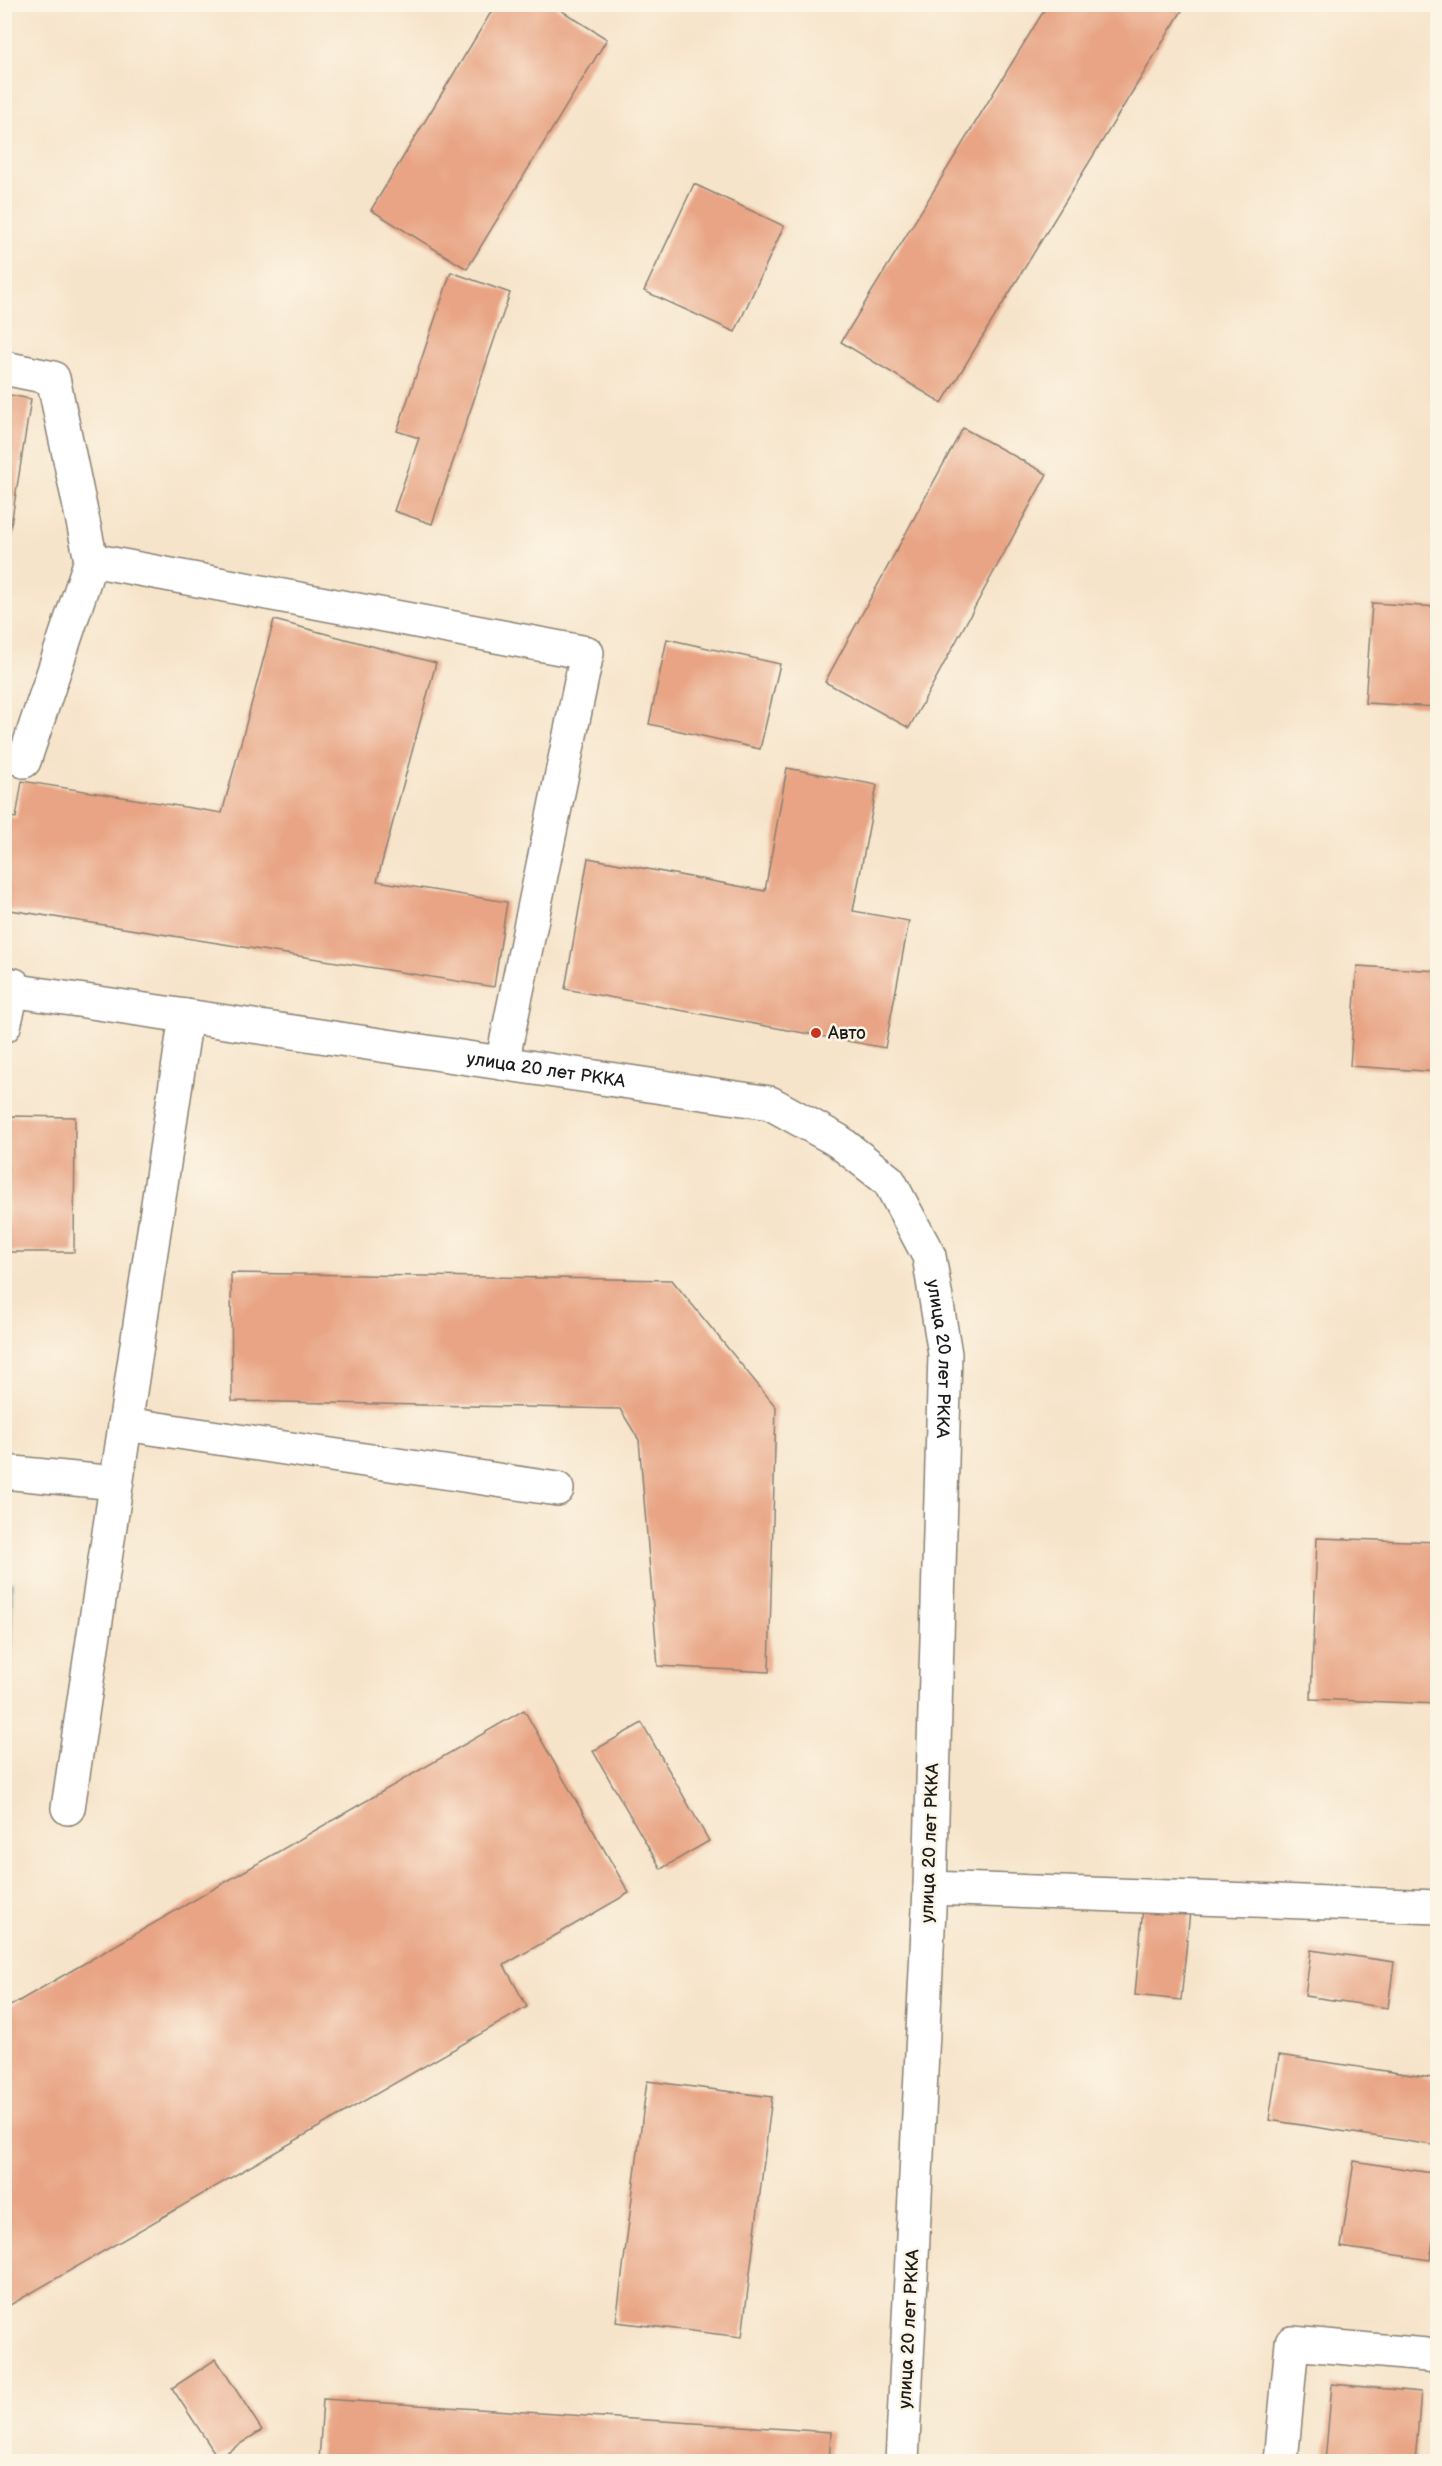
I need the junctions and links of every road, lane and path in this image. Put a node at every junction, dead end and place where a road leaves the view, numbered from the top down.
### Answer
1 (4, 368) edge
2 (91, 560) junction
3 (24, 761) dead end
4 (9, 987) edge
5 (186, 1016) junction
6 (4, 1026) edge
7 (502, 1063) junction
8 (125, 1424) junction
9 (4, 1472) edge
10 (116, 1483) junction
11 (557, 1489) dead end
12 (68, 1808) dead end
13 (930, 1888) junction
14 (1437, 1907) edge
15 (1437, 2356) edge
16 (902, 2462) edge
17 (1281, 2462) edge

1 - 2 main road
2 - 3 main road
2 - 7 main road
4 - 5 main road, улица 20 лет РККА
4 - 6 main road
5 - 7 main road, улица 20 лет РККА
5 - 8 main road
7 - 13 main road, улица 20 лет РККА
8 - 10 main road
8 - 11 main road
9 - 10 main road
10 - 12 main road
13 - 14 main road
13 - 16 main road, улица 20 лет РККА
15 - 17 main road

